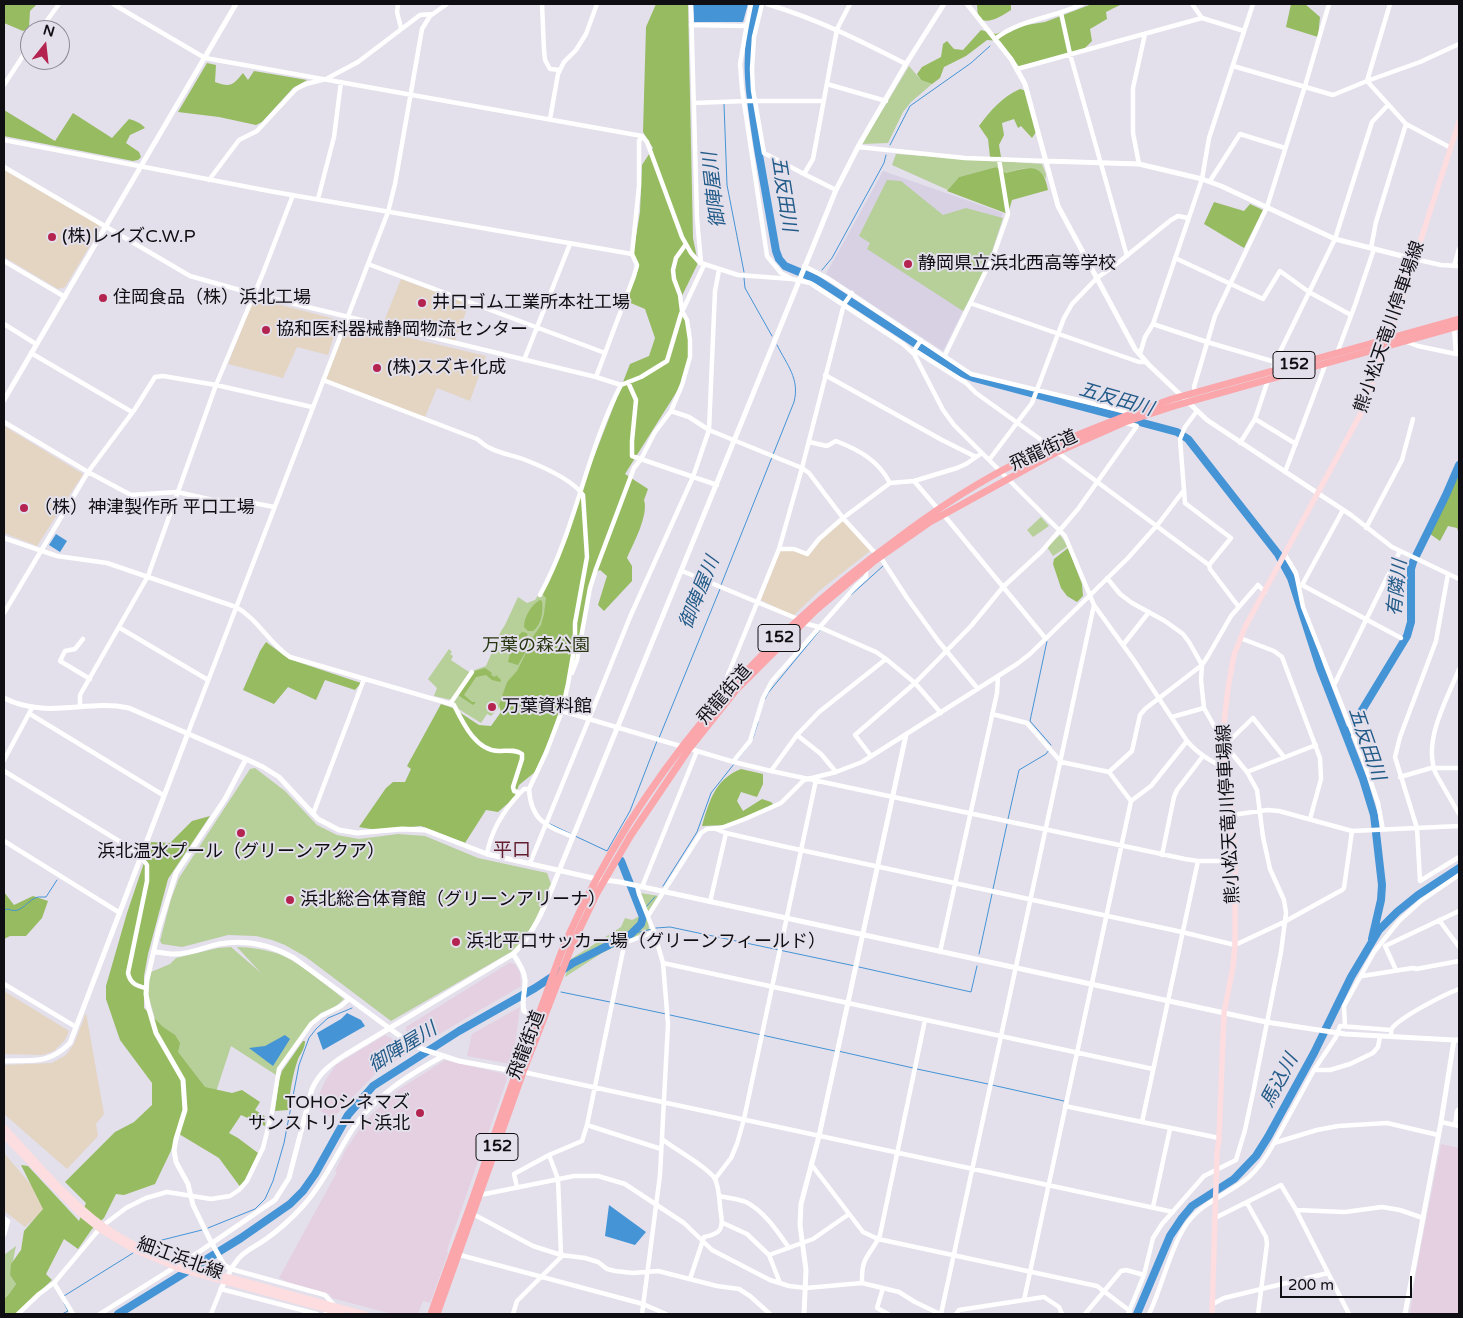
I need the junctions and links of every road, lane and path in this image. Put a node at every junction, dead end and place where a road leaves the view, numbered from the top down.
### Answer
1 (59, 4) edge
2 (113, 4) edge
3 (236, 4) edge
4 (398, 4) edge
5 (447, 4) edge
6 (542, 4) edge
7 (596, 4) edge
8 (691, 4) edge
9 (751, 4) edge
10 (762, 4) edge
11 (767, 4) edge
12 (850, 4) edge
13 (942, 4) edge
14 (967, 4) edge
15 (1082, 4) edge
16 (1192, 4) edge
17 (1253, 4) edge
18 (1329, 4) edge
19 (1390, 4) edge
20 (1061, 13) junction
21 (433, 14) junction
22 (1202, 18) junction
23 (47, 20) edge
24 (746, 24) junction
25 (691, 25) junction
26 (401, 28) junction
27 (837, 29) junction
28 (1244, 31) junction
29 (1145, 34) junction
30 (995, 39) junction
31 (1459, 44) edge
32 (1070, 54) junction
33 (205, 58) junction
34 (20, 60) edge
35 (906, 64) junction
36 (1233, 66) junction
37 (1017, 69) junction
38 (560, 70) junction
39 (326, 79) junction
40 (1367, 81) junction
41 (341, 82) junction
42 (827, 84) junction
43 (4, 85) edge
44 (1305, 86) junction
45 (411, 94) junction
46 (745, 101) junction
47 (823, 101) junction
48 (886, 101) junction
49 (756, 102) junction
50 (694, 103) junction
51 (1388, 104) junction
52 (550, 119) junction
53 (1459, 122) edge
54 (1406, 124) junction
55 (1458, 133) edge
56 (642, 136) junction
57 (4, 140) edge
58 (858, 147) junction
59 (1285, 148) junction
60 (1451, 148) junction
61 (999, 159) junction
62 (1045, 161) junction
63 (1102, 163) junction
64 (1139, 164) junction
65 (4, 167) edge
66 (141, 167) junction
67 (804, 174) junction
68 (1202, 179) junction
69 (209, 180) junction
70 (1210, 181) junction
71 (836, 190) junction
72 (293, 195) junction
73 (318, 200) junction
74 (1267, 207) junction
75 (388, 212) junction
76 (1188, 218) junction
77 (105, 227) junction
78 (1334, 239) junction
79 (570, 244) junction
80 (686, 244) junction
81 (1372, 249) junction
82 (1459, 249) edge
83 (632, 254) junction
84 (994, 254) junction
85 (1127, 256) junction
86 (1086, 258) junction
87 (1175, 258) junction
88 (1414, 259) junction
89 (4, 261) edge
90 (368, 264) junction
91 (703, 264) junction
92 (1456, 266) edge
93 (804, 268) junction
94 (719, 270) junction
95 (800, 278) junction
96 (1097, 278) junction
97 (792, 279) junction
98 (1230, 284) junction
99 (1309, 292) junction
100 (254, 294) junction
101 (850, 295) junction
102 (65, 297) junction
103 (845, 303) junction
104 (970, 303) junction
105 (682, 311) junction
106 (1459, 314) edge
107 (1351, 315) junction
108 (347, 317) junction
109 (1459, 319) edge
110 (4, 324) edge
111 (1153, 324) junction
112 (1457, 326) edge
113 (537, 328) junction
114 (1059, 334) junction
115 (920, 341) junction
116 (1207, 342) junction
117 (1407, 342) junction
118 (1387, 343) junction
119 (36, 344) junction
120 (914, 351) junction
121 (31, 353) junction
122 (605, 353) junction
123 (1336, 353) junction
124 (1140, 354) junction
125 (1458, 354) edge
126 (945, 355) junction
127 (524, 360) junction
128 (1146, 362) junction
129 (1275, 362) junction
130 (1327, 362) junction
131 (826, 375) junction
132 (1270, 375) junction
133 (596, 377) junction
134 (322, 380) junction
135 (628, 382) junction
136 (216, 385) junction
137 (621, 385) junction
138 (1036, 390) junction
139 (1195, 392) junction
140 (1185, 399) junction
141 (4, 400) edge
142 (312, 406) junction
143 (671, 411) junction
144 (1197, 411) junction
145 (132, 412) junction
146 (1132, 413) junction
147 (1255, 419) junction
148 (1413, 419) dead end
149 (4, 422) edge
150 (1125, 422) junction
151 (1016, 423) junction
152 (709, 430) junction
153 (735, 440) junction
154 (809, 442) junction
155 (1240, 443) junction
156 (1296, 444) junction
157 (1050, 447) junction
158 (982, 452) junction
159 (1057, 452) junction
160 (976, 457) junction
161 (640, 459) junction
162 (989, 460) junction
163 (802, 468) junction
164 (1001, 471) junction
165 (88, 472) junction
166 (1285, 472) junction
167 (693, 477) junction
168 (1008, 478) junction
169 (914, 481) junction
170 (1096, 482) junction
171 (890, 483) junction
172 (717, 485) junction
173 (1184, 490) junction
174 (580, 491) junction
175 (177, 492) junction
176 (1319, 494) junction
177 (274, 508) junction
178 (1343, 510) junction
179 (940, 512) junction
180 (843, 518) junction
181 (1156, 526) junction
182 (1366, 528) junction
183 (1060, 531) junction
184 (4, 538) edge
185 (779, 549) junction
186 (40, 551) junction
187 (1400, 551) junction
188 (878, 556) junction
189 (1284, 556) junction
190 (1209, 565) junction
191 (866, 569) junction
192 (682, 571) junction
193 (1448, 574) junction
194 (148, 576) junction
195 (1107, 578) junction
196 (1459, 580) edge
197 (1300, 585) junction
198 (1003, 586) junction
199 (1265, 592) junction
200 (540, 595) dead end
201 (1089, 596) junction
202 (758, 602) junction
203 (1094, 605) junction
204 (1238, 606) junction
205 (236, 607) junction
206 (1149, 612) junction
207 (4, 613) edge
208 (1366, 620) junction
209 (800, 621) junction
210 (819, 627) junction
211 (120, 628) junction
212 (1240, 638) junction
213 (1400, 638) dead end
214 (84, 639) dead end
215 (1046, 639) junction
216 (1123, 645) junction
217 (946, 650) junction
218 (886, 659) junction
219 (1202, 665) junction
220 (1459, 670) edge
221 (472, 672) dead end
222 (998, 676) junction
223 (90, 678) junction
224 (208, 680) junction
225 (364, 680) junction
226 (915, 683) junction
227 (568, 684) junction
228 (734, 684) junction
229 (1334, 685) junction
230 (978, 689) junction
231 (1158, 697) junction
232 (4, 698) edge
233 (450, 704) junction
234 (32, 708) junction
235 (80, 708) junction
236 (1204, 708) junction
237 (562, 711) junction
238 (941, 713) junction
239 (30, 714) junction
240 (992, 714) junction
241 (1172, 717) junction
242 (589, 719) junction
243 (618, 728) junction
244 (188, 733) junction
245 (797, 735) junction
246 (906, 735) junction
247 (1187, 741) junction
248 (1224, 744) junction
249 (1316, 745) junction
250 (685, 748) junction
251 (697, 751) junction
252 (871, 756) junction
253 (1203, 756) junction
254 (1284, 757) junction
255 (246, 759) junction
256 (4, 760) edge
257 (1061, 762) junction
258 (735, 763) junction
259 (1434, 768) junction
260 (1459, 768) edge
261 (1226, 769) junction
262 (4, 771) edge
263 (771, 771) junction
264 (836, 772) junction
265 (1109, 772) junction
266 (1247, 772) junction
267 (1400, 777) junction
268 (810, 779) junction
269 (816, 780) junction
270 (529, 789) junction
271 (520, 793) junction
272 (163, 795) junction
273 (892, 797) junction
274 (1131, 801) junction
275 (1260, 811) junction
276 (970, 813) junction
277 (313, 814) junction
278 (1459, 814) edge
279 (1232, 815) junction
280 (1310, 818) junction
281 (545, 824) junction
282 (1459, 826) edge
283 (1417, 828) junction
284 (714, 829) junction
285 (1045, 829) junction
286 (1383, 830) junction
287 (1352, 831) junction
288 (726, 833) junction
289 (573, 837) junction
290 (4, 841) edge
291 (1122, 846) junction
292 (802, 850) junction
293 (487, 854) junction
294 (1162, 855) junction
295 (141, 856) junction
296 (1459, 857) edge
297 (1234, 861) junction
298 (1198, 862) junction
299 (530, 863) junction
300 (877, 866) junction
301 (560, 871) junction
302 (1459, 875) edge
303 (601, 879) junction
304 (955, 883) junction
305 (640, 886) junction
306 (663, 892) junction
307 (1030, 899) junction
308 (710, 902) junction
309 (1459, 911) edge
310 (120, 913) junction
311 (647, 913) junction
312 (1106, 916) junction
313 (786, 919) junction
314 (1439, 920) junction
315 (1284, 922) junction
316 (654, 932) junction
317 (1182, 932) junction
318 (862, 935) junction
319 (1235, 945) junction
320 (1459, 947) edge
321 (154, 952) junction
322 (940, 952) junction
323 (513, 954) junction
324 (1459, 961) edge
325 (663, 963) junction
326 (1015, 968) junction
327 (1396, 970) junction
328 (1362, 976) junction
329 (4, 984) edge
330 (1092, 985) junction
331 (772, 986) junction
332 (146, 988) junction
333 (1459, 990) edge
334 (349, 999) junction
335 (1168, 1001) junction
336 (848, 1003) junction
337 (1224, 1013) junction
338 (536, 1017) junction
339 (925, 1020) junction
340 (1266, 1022) junction
341 (1345, 1026) junction
342 (76, 1027) junction
343 (389, 1028) junction
344 (1391, 1033) junction
345 (1001, 1036) junction
346 (1380, 1036) junction
347 (1456, 1040) edge
348 (1077, 1052) junction
349 (440, 1055) junction
350 (4, 1061) edge
351 (1153, 1069) junction
352 (1314, 1070) junction
353 (520, 1072) junction
354 (594, 1087) junction
355 (664, 1102) junction
356 (1066, 1106) junction
357 (1459, 1109) edge
358 (744, 1119) junction
359 (1142, 1122) junction
360 (1441, 1122) junction
361 (586, 1125) junction
362 (1457, 1125) edge
363 (4, 1127) edge
364 (1170, 1129) junction
365 (1438, 1135) junction
366 (4, 1136) edge
367 (819, 1136) junction
368 (1219, 1138) junction
369 (662, 1139) junction
370 (1274, 1143) junction
371 (662, 1149) junction
372 (897, 1152) junction
373 (549, 1155) junction
374 (811, 1164) junction
375 (973, 1168) junction
376 (1217, 1169) junction
377 (558, 1179) junction
378 (714, 1179) junction
379 (1049, 1185) junction
380 (517, 1187) junction
381 (480, 1195) junction
382 (191, 1196) junction
383 (720, 1196) junction
384 (1216, 1196) junction
385 (1247, 1203) junction
386 (657, 1205) junction
387 (1153, 1207) junction
388 (1296, 1210) junction
389 (1173, 1212) junction
390 (473, 1214) junction
391 (849, 1214) junction
392 (4, 1218) edge
393 (1215, 1218) junction
394 (1423, 1218) junction
395 (91, 1219) junction
396 (723, 1223) junction
397 (4, 1235) edge
398 (878, 1239) junction
399 (702, 1240) junction
400 (212, 1243) junction
401 (803, 1244) junction
402 (789, 1248) junction
403 (460, 1254) junction
404 (562, 1255) junction
405 (769, 1255) junction
406 (954, 1256) junction
407 (231, 1269) junction
408 (648, 1272) junction
409 (1030, 1272) junction
410 (1328, 1273) junction
411 (1144, 1274) junction
412 (542, 1277) junction
413 (690, 1279) junction
414 (54, 1283) junction
415 (780, 1283) junction
416 (862, 1283) junction
417 (806, 1288) junction
418 (883, 1288) junction
419 (1261, 1288) junction
420 (221, 1289) junction
421 (1104, 1292) junction
422 (1024, 1300) junction
423 (643, 1304) junction
424 (1212, 1304) junction
425 (325, 1309) edge
426 (334, 1309) junction
427 (307, 1313) edge
428 (1087, 1313) edge
429 (1129, 1313) edge
430 (18, 1314) edge
431 (73, 1314) edge
432 (100, 1314) edge
433 (211, 1314) edge
434 (317, 1314) edge
435 (344, 1314) edge
436 (365, 1314) edge
437 (431, 1314) edge
438 (437, 1314) edge
439 (513, 1314) edge
440 (642, 1314) edge
441 (666, 1314) edge
442 (770, 1314) edge
443 (804, 1314) edge
444 (888, 1314) edge
445 (941, 1314) edge
446 (956, 1314) edge
447 (1062, 1314) edge
448 (1150, 1314) edge
449 (1212, 1314) edge
450 (1258, 1314) edge
451 (1349, 1314) edge
452 (1405, 1314) edge

1 - 23 street
2 - 33 street
3 - 33 street
4 - 26 street
5 - 21 street
6 - 38 street
7 - 38 street
8 - 25 street
9 - 24 street
10 - 49 street
11 - 27 street
12 - 27 street
13 - 35 street
14 - 30 street
15 - 20 street
16 - 22 street
17 - 28 street
18 - 44 street
19 - 40 street
20 - 30 street
20 - 32 street
21 - 26 street
21 - 45 street
22 - 28 street
22 - 29 street
24 - 25 street
24 - 46 street
25 - 50 street
26 - 39 street
27 - 35 street
27 - 42 street
28 - 36 street
29 - 32 street
29 - 64 street
30 - 37 street
31 - 40 street
32 - 37 street
32 - 63 street
33 - 39 street
33 - 66 street
34 - 43 street
35 - 48 street
36 - 44 street
36 - 68 street
37 - 62 street
38 - 52 street
39 - 41 street
39 - 69 street
40 - 44 street
40 - 51 street
41 - 45 street
41 - 73 street
42 - 47 street
42 - 48 street
44 - 59 street
45 - 52 street
45 - 75 street
46 - 49 street
46 - 50 street
46 - 97 street
47 - 49 street
47 - 67 street
48 - 58 street
49 - 67 street
50 - 91 street
51 - 54 street
51 - 78 street
52 - 56 street
53 - 55 main road, 熊小松天竜川停車場線
54 - 60 street
54 - 81 street
55 - 60 main road, 熊小松天竜川停車場線
56 - 80 street
56 - 83 street
57 - 66 street
58 - 61 street
58 - 71 street
59 - 70 street
59 - 74 street
60 - 88 main road, 熊小松天竜川停車場線
61 - 62 street
61 - 84 street
62 - 63 street
62 - 86 street
63 - 64 street
63 - 85 street
64 - 68 street
65 - 77 street
66 - 69 street
66 - 77 street
67 - 71 street
68 - 70 street
68 - 76 street
69 - 72 street
70 - 74 street
71 - 93 street
72 - 73 street
72 - 100 street
73 - 75 street
74 - 78 street
74 - 98 street
75 - 79 street
75 - 90 street
76 - 85 street
76 - 87 street
77 - 100 street
77 - 102 street
78 - 81 street
78 - 99 street
79 - 83 street
79 - 113 street
80 - 91 street
80 - 105 street
81 - 88 street
81 - 107 street
82 - 92 street
83 - 122 street
84 - 86 street
84 - 104 street
85 - 96 street
86 - 96 street
87 - 98 street
87 - 111 street
88 - 92 street
88 - 118 main road, 熊小松天竜川停車場線
89 - 102 street
90 - 108 street
90 - 113 street
91 - 94 street
91 - 105 street
93 - 95 street
93 - 101 street
94 - 97 street
94 - 152 street
95 - 97 street
95 - 103 street
95 - 153 street
96 - 114 street
96 - 124 street
98 - 99 street
98 - 116 street
99 - 107 street
99 - 129 street
100 - 108 street
100 - 136 street
101 - 103 street
101 - 115 street
102 - 119 street
103 - 120 street
103 - 131 street
104 - 114 street
104 - 126 street
105 - 135 street
105 - 143 street
106 - 109 street
107 - 123 street
108 - 127 street
108 - 134 street
109 - 118 highway, 飛龍街道 / 152
110 - 119 street
111 - 116 street
111 - 124 street
112 - 117 highway, 飛龍街道 / 152
112 - 125 street
113 - 122 street
113 - 127 street
114 - 128 street
114 - 138 street
115 - 120 street
115 - 126 street
116 - 129 street
116 - 139 street
117 - 118 highway, 飛龍街道 / 152
117 - 125 street
118 - 123 highway, 飛龍街道 / 152
118 - 130 highway, 飛龍街道 / 152
118 - 176 main road, 熊小松天竜川停車場線
119 - 121 street
120 - 151 street
120 - 158 street
121 - 141 street
121 - 145 street
122 - 133 street
123 - 132 highway, 飛龍街道 / 152
124 - 128 street
126 - 138 street
127 - 133 street
128 - 140 street
129 - 132 street
130 - 132 highway, 飛龍街道 / 152
130 - 156 street
131 - 154 street
131 - 160 street
132 - 139 highway, 飛龍街道 / 152
132 - 140 highway, 飛龍街道 / 152
132 - 147 street
133 - 137 street
134 - 142 street
134 - 174 street
135 - 137 street
135 - 161 street
136 - 142 street
136 - 145 street
136 - 175 street
137 - 174 street
138 - 146 street
138 - 151 street
139 - 140 highway, 飛龍街道 / 152
140 - 144 street
140 - 146 highway, 飛龍街道 / 152
140 - 150 highway, 飛龍街道 / 152
142 - 177 street
143 - 152 street
143 - 161 street
144 - 155 street
144 - 173 street
145 - 165 street
146 - 157 highway, 飛龍街道 / 152
147 - 155 street
147 - 156 street
148 - 182 street
149 - 165 street
150 - 159 highway, 飛龍街道 / 152
150 - 170 street
151 - 157 street
151 - 162 street
152 - 153 street
152 - 167 street
153 - 163 street
153 - 172 street
154 - 163 street
154 - 171 street
155 - 166 street
156 - 166 street
157 - 164 highway, 飛龍街道 / 152
158 - 160 street
158 - 162 street
159 - 168 highway, 飛龍街道 / 152
159 - 170 street
160 - 169 street
161 - 167 street
161 - 227 street
162 - 164 street
163 - 180 street
163 - 185 street
164 - 168 street
164 - 179 highway, 飛龍街道 / 152
165 - 175 street
165 - 186 street
166 - 176 street
167 - 172 street
167 - 242 street
168 - 179 highway, 飛龍街道 / 152
168 - 183 street
169 - 171 street
169 - 179 street
170 - 181 street
170 - 183 street
171 - 180 street
172 - 192 street
173 - 181 street
173 - 190 street
174 - 200 street
174 - 227 street
175 - 177 street
175 - 194 street
176 - 178 street
176 - 189 main road, 熊小松天竜川停車場線
177 - 205 street
178 - 182 street
178 - 197 street
179 - 188 highway, 飛龍街道 / 152
179 - 198 street
180 - 185 street
180 - 188 street
181 - 190 street
181 - 195 street
182 - 187 street
183 - 198 street
183 - 201 street
184 - 186 street
185 - 202 street
186 - 194 street
186 - 207 street
187 - 193 street
187 - 208 street
188 - 191 highway, 飛龍街道 / 152
188 - 209 highway, 飛龍街道 / 152
188 - 217 street
189 - 197 street
189 - 199 main road, 熊小松天竜川停車場線
190 - 204 street
191 - 209 highway, 飛龍街道 / 152
191 - 210 street
192 - 202 street
192 - 243 street
193 - 196 street
193 - 267 street
194 - 205 street
194 - 211 street
195 - 201 street
195 - 206 street
197 - 208 street
197 - 229 street
198 - 215 street
198 - 217 street
199 - 204 street
199 - 212 main road, 熊小松天竜川停車場線
201 - 203 street
201 - 215 street
202 - 209 street
202 - 228 street
203 - 216 street
203 - 257 street
204 - 219 street
205 - 224 street
205 - 225 street
206 - 216 street
206 - 219 street
208 - 213 street
208 - 229 street
209 - 210 street
209 - 228 highway, 飛龍街道 / 152
209 - 250 highway, 飛龍街道 / 152
210 - 218 street
210 - 258 street
211 - 223 street
211 - 224 street
212 - 248 main road, 熊小松天竜川停車場線
212 - 249 street
214 - 223 street
215 - 222 street
216 - 231 street
217 - 226 street
217 - 230 street
218 - 226 street
218 - 245 street
219 - 231 street
219 - 236 street
220 - 259 street
221 - 233 street
222 - 230 street
222 - 240 street
223 - 235 street
224 - 244 street
225 - 233 street
225 - 277 street
226 - 238 street
226 - 252 street
227 - 237 street
228 - 250 highway, 飛龍街道 / 152
229 - 286 street
230 - 238 street
231 - 241 street
231 - 265 street
232 - 234 street
233 - 271 street
234 - 235 street
234 - 239 street
235 - 244 street
236 - 241 street
236 - 248 street
237 - 242 street
237 - 270 street
238 - 246 street
239 - 256 street
239 - 272 street
240 - 257 street
240 - 276 street
241 - 247 street
242 - 243 street
242 - 281 street
243 - 250 street
243 - 289 street
244 - 255 street
244 - 272 street
245 - 263 street
245 - 264 street
246 - 252 street
246 - 273 street
247 - 253 street
247 - 274 street
248 - 254 street
248 - 261 main road, 熊小松天竜川停車場線
248 - 266 street
249 - 254 street
249 - 280 street
250 - 251 street
250 - 303 highway, 飛龍街道 / 152
251 - 258 street
251 - 305 street
252 - 264 street
253 - 261 street
253 - 294 street
254 - 266 street
255 - 277 street
255 - 321 street
257 - 265 street
257 - 285 street
258 - 263 street
259 - 260 street
259 - 267 street
259 - 278 street
261 - 279 main road, 熊小松天竜川停車場線
262 - 295 street
263 - 268 street
264 - 268 street
265 - 274 street
266 - 275 street
267 - 283 street
268 - 269 street
268 - 284 street
269 - 273 street
269 - 292 street
270 - 271 street
270 - 281 street
271 - 293 street
272 - 295 street
273 - 276 street
273 - 300 street
274 - 291 street
275 - 279 street
275 - 280 street
275 - 315 street
276 - 285 street
276 - 304 street
277 - 293 street
279 - 297 main road, 熊小松天竜川停車場線
280 - 287 street
281 - 289 street
281 - 299 street
282 - 283 street
283 - 286 street
283 - 296 street
284 - 288 street
284 - 306 street
285 - 291 street
285 - 307 street
286 - 287 street
287 - 315 street
288 - 292 street
288 - 308 street
289 - 301 street
290 - 310 street
291 - 294 street
291 - 312 street
292 - 300 street
292 - 313 street
293 - 299 street
294 - 298 street
295 - 310 street
295 - 332 street
297 - 298 street
297 - 319 main road, 熊小松天竜川停車場線
298 - 317 street
299 - 301 street
300 - 304 street
300 - 318 street
301 - 303 street
301 - 323 street
302 - 328 street
303 - 305 street
303 - 338 highway, 飛龍街道 / 152
303 - 353 highway, 飛龍街道 / 152
304 - 307 street
304 - 322 street
305 - 306 street
305 - 311 street
306 - 308 street
306 - 311 street
307 - 312 street
307 - 326 street
308 - 313 street
309 - 314 street
310 - 342 street
311 - 316 street
312 - 317 street
312 - 330 street
313 - 318 street
313 - 331 street
314 - 320 street
314 - 327 street
315 - 319 street
315 - 340 street
316 - 325 street
316 - 354 street
317 - 319 street
317 - 335 street
318 - 322 street
318 - 336 street
319 - 337 main road, 熊小松天竜川停車場線
321 - 332 street
321 - 334 street
322 - 326 street
323 - 338 street
323 - 343 street
324 - 327 street
325 - 331 street
325 - 355 street
326 - 330 street
326 - 345 street
327 - 328 street
328 - 341 street
329 - 342 street
330 - 335 street
330 - 348 street
331 - 336 street
331 - 358 street
332 - 382 street, 細江浜北線
333 - 344 street
334 - 343 street
334 - 382 street
335 - 337 street
335 - 351 street
336 - 339 street
336 - 367 street
337 - 340 street
337 - 368 main road, 熊小松天竜川停車場線
338 - 353 highway, 飛龍街道 / 152
339 - 345 street
339 - 372 street
340 - 346 street
340 - 376 street
341 - 344 street
341 - 352 street
342 - 350 street
343 - 349 street
343 - 400 street
344 - 346 street
344 - 347 street
345 - 348 street
345 - 375 street
346 - 352 street
347 - 360 street
348 - 351 street
348 - 356 street
349 - 353 street
349 - 407 street
351 - 359 street
352 - 370 street
353 - 354 street
353 - 381 highway, 飛龍街道 / 152
353 - 437 highway, 飛龍街道 / 152
354 - 355 street
354 - 361 street
355 - 358 street
355 - 369 street
356 - 359 street
356 - 379 street
357 - 362 street
358 - 367 street
358 - 378 street
359 - 364 street
360 - 362 street
360 - 365 street
361 - 371 street
361 - 373 street
363 - 395 main road, 細江浜北線
364 - 368 street
364 - 387 street
365 - 370 street
365 - 394 street
366 - 395 main road, 細江浜北線
367 - 372 street
367 - 374 street
368 - 376 main road, 熊小松天竜川停車場線
369 - 371 street
369 - 378 street
370 - 384 street
371 - 386 street
372 - 375 street
372 - 398 street
373 - 377 street
373 - 380 street
374 - 391 street
374 - 401 street
375 - 379 street
375 - 406 street
376 - 384 main road, 熊小松天竜川停車場線
376 - 389 street
377 - 380 street
377 - 386 street
377 - 404 street
378 - 383 street
379 - 387 street
379 - 409 street
380 - 381 street
381 - 390 highway, 飛龍街道 / 152
382 - 400 street, 細江浜北線
382 - 414 street
383 - 396 street
383 - 402 street
384 - 393 main road, 熊小松天竜川停車場線
384 - 448 street
385 - 388 street
385 - 393 street
385 - 419 street
386 - 399 street
386 - 408 street
387 - 389 street
388 - 394 street
388 - 410 street
389 - 411 street
390 - 403 highway, 飛龍街道 / 152
390 - 404 street
391 - 398 street
391 - 401 street
392 - 397 street
393 - 424 main road, 熊小松天竜川停車場線
394 - 452 street
395 - 425 main road, 細江浜北線
396 - 399 street
396 - 405 street
398 - 406 street
398 - 416 street
399 - 413 street
399 - 415 street
400 - 407 street, 細江浜北線
400 - 432 street
401 - 402 street
401 - 417 street
402 - 405 street
403 - 412 street
403 - 438 highway, 飛龍街道 / 152
404 - 408 street
404 - 412 street
405 - 415 street
406 - 409 street
406 - 445 street
407 - 420 street
407 - 426 street
408 - 413 street
408 - 423 street
409 - 421 street
409 - 422 street
410 - 419 street
410 - 451 street
411 - 421 street
411 - 429 street
412 - 423 street
412 - 439 street
413 - 442 street
414 - 430 street
414 - 431 street
415 - 417 street
416 - 417 street
416 - 418 street
417 - 443 street
418 - 444 street
418 - 445 street
419 - 424 street
419 - 450 street
420 - 427 street
420 - 433 street
421 - 428 street
421 - 429 street
422 - 446 street
422 - 447 street
423 - 440 street
423 - 441 street
424 - 449 main road, 熊小松天竜川停車場線
425 - 426 main road, 細江浜北線
426 - 435 main road, 細江浜北線
426 - 436 main road, 細江浜北線
427 - 434 street

